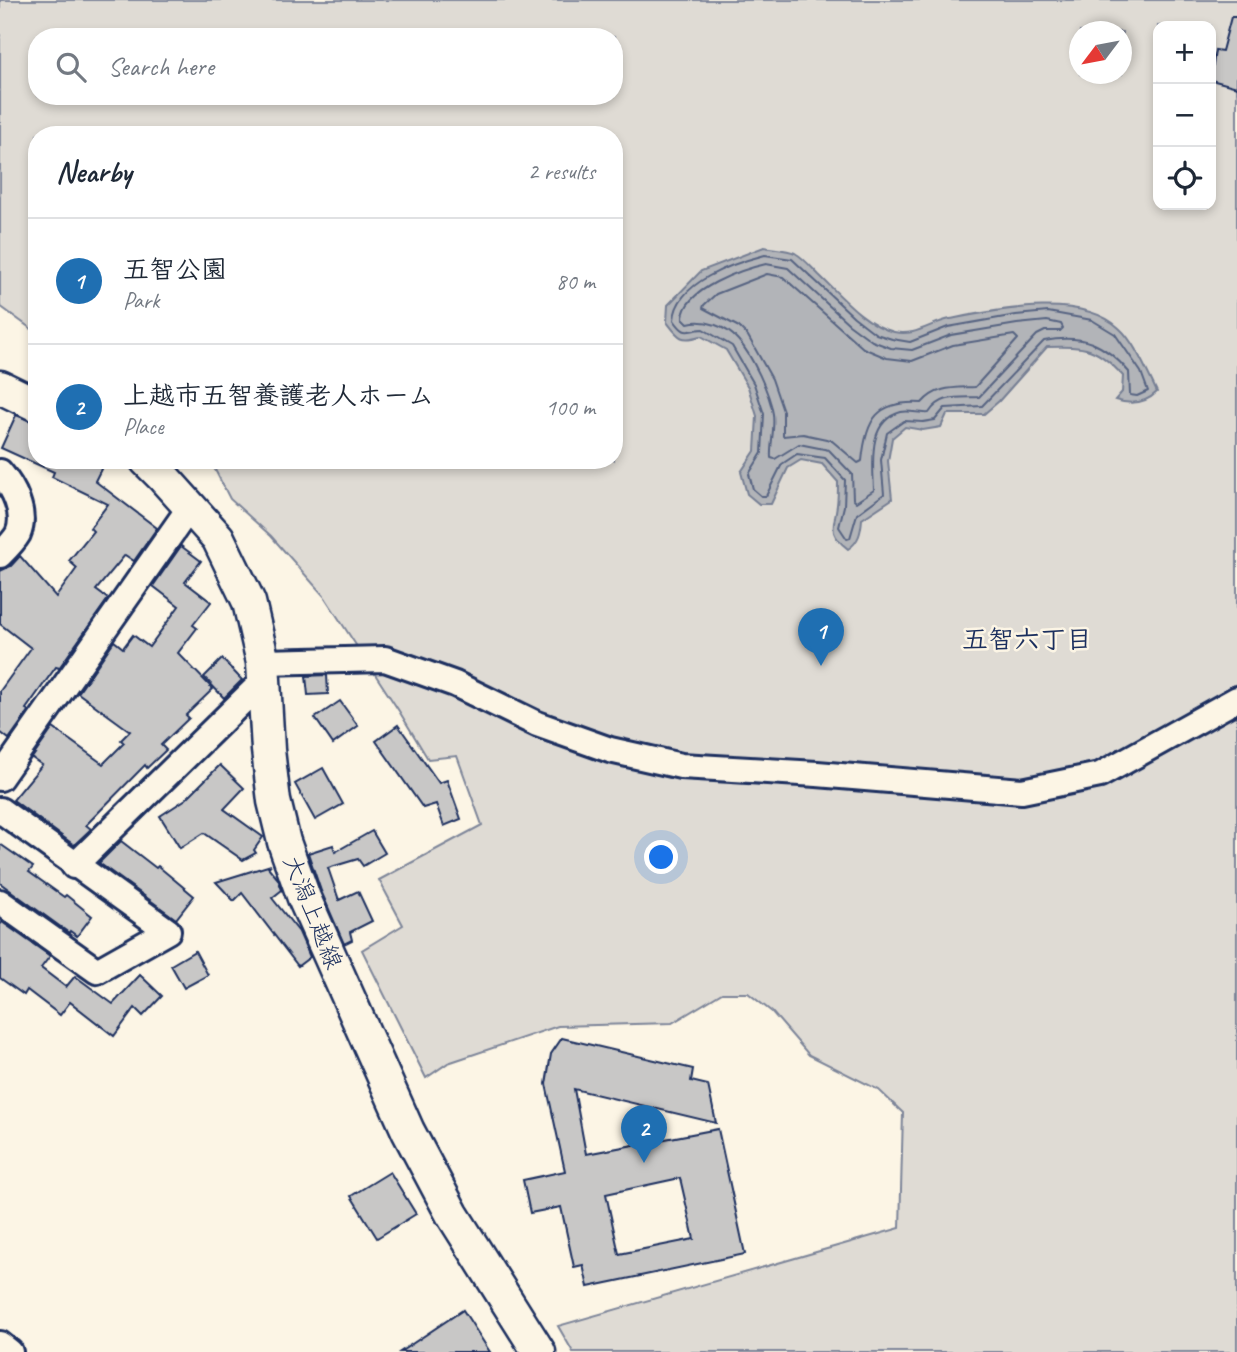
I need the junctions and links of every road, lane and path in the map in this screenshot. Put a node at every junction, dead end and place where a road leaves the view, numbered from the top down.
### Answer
1 (0, 387) edge
2 (28, 401) edge
3 (154, 469) edge
4 (0, 472) edge
5 (190, 507) junction
6 (0, 555) edge
7 (263, 672) junction
8 (1237, 699) edge
9 (0, 778) edge
10 (0, 810) edge
11 (74, 866) junction
12 (0, 902) edge
13 (0, 1344) edge
14 (10, 1352) edge
15 (539, 1352) edge

1 - 2 main road
3 - 5 main road, 大潟上越線
4 - 6 street
5 - 7 main road, 大潟上越線
5 - 9 street
7 - 8 street
7 - 11 street
7 - 15 main road, 大潟上越線
10 - 11 street
11 - 12 street
13 - 14 street

